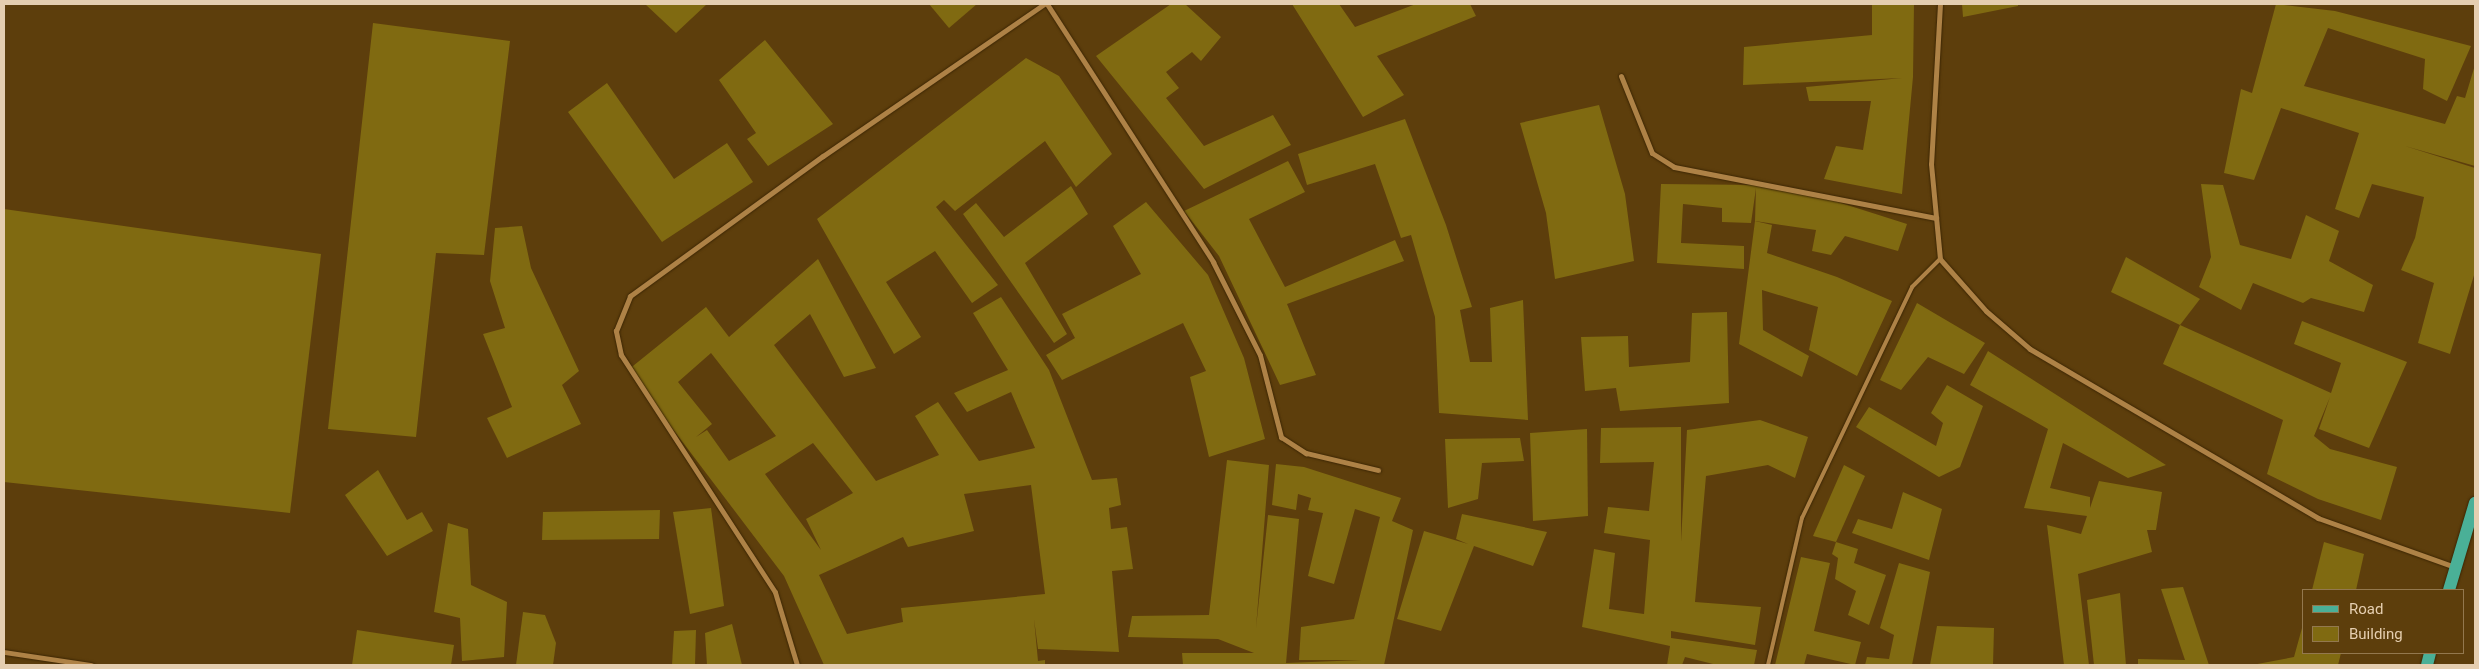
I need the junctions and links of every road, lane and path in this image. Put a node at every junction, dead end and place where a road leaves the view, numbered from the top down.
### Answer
1 (1046, 4) edge
2 (1940, 4) edge
3 (1621, 76) dead end
4 (1936, 218) junction
5 (1940, 259) junction
6 (1378, 470) dead end
7 (2475, 503) edge
8 (2456, 567) junction
9 (2449, 589) edge
10 (4, 652) edge
11 (91, 665) edge
12 (797, 665) edge
13 (1768, 665) edge

1 - 6 street
1 - 12 street
2 - 4 street
3 - 4 street
4 - 5 street
5 - 8 street
5 - 13 lane
7 - 8 main road
8 - 9 main road
10 - 11 street

